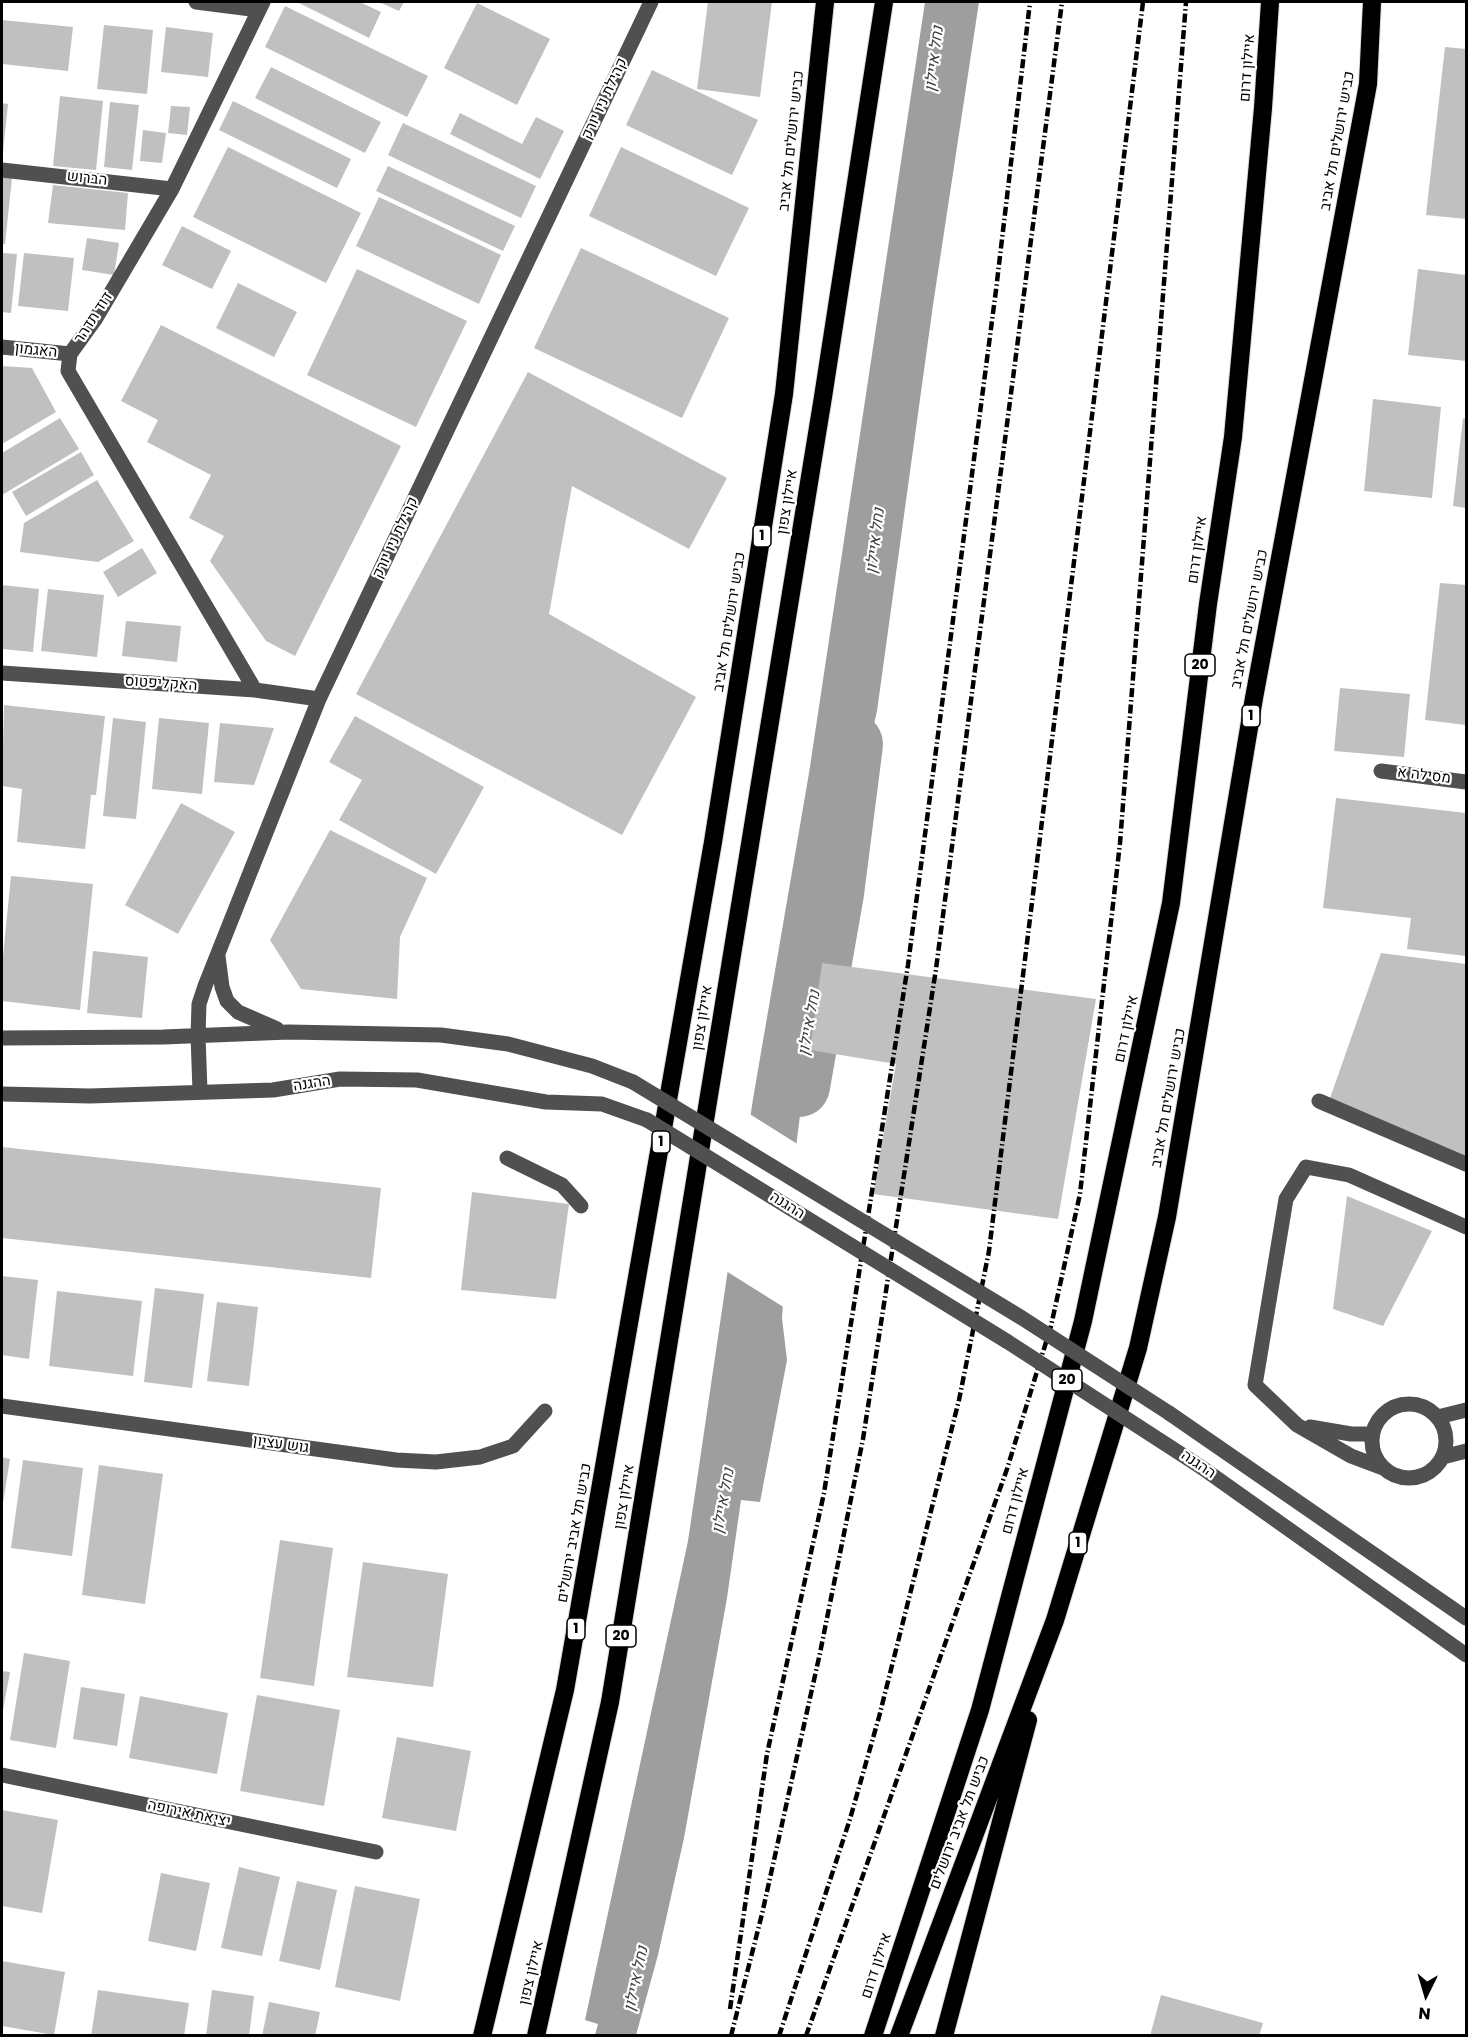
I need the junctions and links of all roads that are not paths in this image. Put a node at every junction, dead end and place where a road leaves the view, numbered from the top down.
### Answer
1 (196, 2) edge
2 (651, 2) edge
3 (825, 2) edge
4 (884, 2) edge
5 (1270, 2) edge
6 (1372, 2) edge
7 (1381, 2) edge
8 (261, 6) edge
9 (1368, 84) junction
10 (2, 170) edge
11 (172, 189) junction
12 (2, 347) edge
13 (70, 354) junction
14 (2, 673) edge
15 (255, 690) junction
16 (319, 699) junction
17 (1381, 771) dead end
18 (1467, 782) edge
19 (218, 956) junction
20 (289, 1032) junction
21 (198, 1036) junction
22 (2, 1038) edge
23 (674, 1067) joint
24 (200, 1091) junction
25 (2, 1094) edge
26 (1319, 1101) dead end
27 (507, 1158) dead end
28 (1467, 1164) edge
29 (580, 1206) dead end
30 (1467, 1227) edge
31 (1138, 1348) joint
32 (2, 1406) edge
33 (1467, 1410) edge
34 (545, 1411) dead end
35 (1438, 1417) junction
36 (1297, 1425) junction
37 (1372, 1434) junction
38 (1467, 1451) edge
39 (1443, 1457) junction
40 (1383, 1468) junction
41 (1467, 1618) edge
42 (1055, 1620) junction
43 (1467, 1655) edge
44 (2, 1775) edge
45 (376, 1852) dead end
46 (482, 2036) edge
47 (536, 2036) edge
48 (873, 2036) edge
49 (899, 2036) edge
50 (944, 2036) edge

1 - 8 street
2 - 16 street, קהילת ניו יורק
3 - 23 highway, כביש ירושלים תל אביב / 1
4 - 47 highway, איילון צפון / 20
5 - 48 highway, איילון דרום / 20
6 - 9 highway, כביש ירושלים תל אביב / 1
7 - 9 highway
8 - 11 street, דוד תדהר
9 - 31 highway, כביש ירושלים תל אביב / 1
10 - 11 street, הברוש
11 - 13 street, דוד תדהר
12 - 13 street, האגמון
13 - 15 street, דוד תדהר
14 - 15 street, האקליפטוס
15 - 16 street, האקליפטוס
16 - 19 street, קהילת ניו יורק
17 - 18 street, מסילה א
19 - 20 street
19 - 21 street, קהילת ניו יורק
20 - 21 street, ההגנה
20 - 41 street, ההגנה, bridge
21 - 22 street, ההגנה
21 - 24 street, קהילת ניו יורק
23 - 46 highway, כביש תל אביב ירושלים / 1
24 - 25 street, ההגנה
24 - 43 street, ההגנה, bridge
26 - 28 street
27 - 29 street
30 - 36 street
31 - 42 highway, כביש תל אביב ירושלים / 1
32 - 34 street, גוש עציון
33 - 35 street
35 - 37 street
35 - 39 street
36 - 37 street
36 - 40 street
37 - 40 street
38 - 39 street
39 - 40 street
42 - 49 highway, כביש תל אביב ירושלים / 1
42 - 50 highway
44 - 45 street, יציאת אירופה

